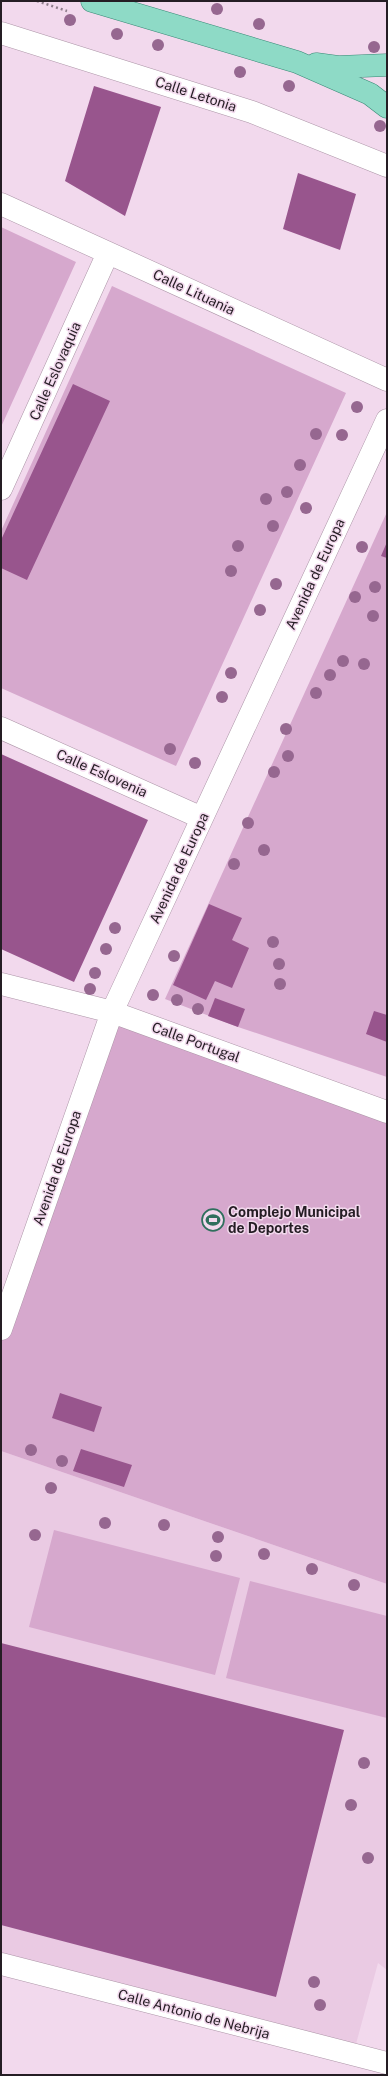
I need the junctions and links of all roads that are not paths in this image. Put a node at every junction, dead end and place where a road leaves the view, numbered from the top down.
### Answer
1 (92, 1) edge
2 (1, 33) edge
3 (297, 62) junction
4 (387, 65) edge
5 (387, 108) edge
6 (387, 166) edge
7 (1, 204) edge
8 (108, 253) junction
9 (387, 380) edge
10 (385, 427) edge
11 (1, 489) edge
12 (1, 728) edge
13 (202, 818) junction
14 (1, 984) edge
15 (112, 1012) junction
16 (387, 1112) edge
17 (1, 1329) edge
18 (1, 1964) edge
19 (387, 2063) edge

1 - 3 main road
2 - 6 street, Calle Letonia
3 - 4 main road
3 - 5 main road
7 - 8 street, Calle Lituania
8 - 9 street, Calle Lituania
8 - 11 street, Calle Eslovaquia
10 - 13 street, Avenida de Europa
12 - 13 street, Calle Eslovenia
13 - 15 street, Avenida de Europa
14 - 15 street, Calle Portugal
15 - 16 street, Calle Portugal
15 - 17 street, Avenida de Europa
18 - 19 street, Calle Antonio de Nebrija

